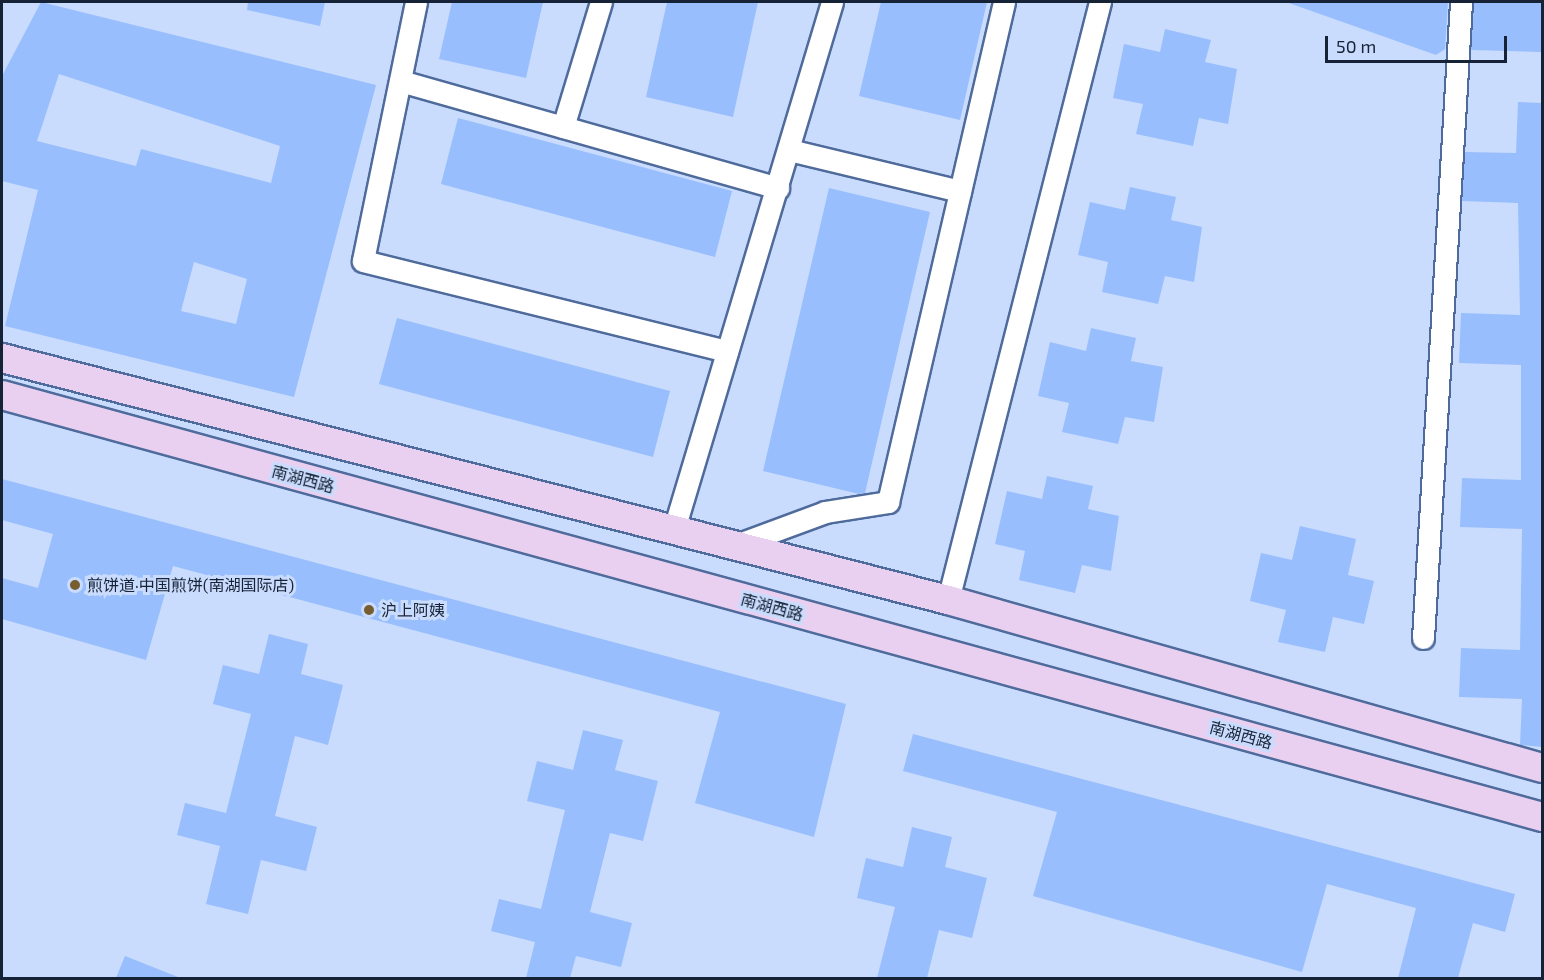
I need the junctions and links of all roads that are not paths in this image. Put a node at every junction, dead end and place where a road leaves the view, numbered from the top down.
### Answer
1 (416, 2) edge
2 (601, 2) edge
3 (832, 2) edge
4 (1004, 2) edge
5 (1100, 2) edge
6 (1461, 2) edge
7 (404, 82) junction
8 (563, 127) junction
9 (789, 150) junction
10 (778, 188) junction
11 (960, 191) junction
12 (727, 351) junction
13 (2, 358) edge
14 (2, 395) edge
15 (674, 529) junction
16 (736, 545) junction
17 (948, 600) junction
18 (1423, 638) dead end
19 (1542, 768) edge
20 (1542, 817) edge

1 - 7 street
2 - 8 street
3 - 9 street
4 - 11 street
5 - 17 street
6 - 18 street
7 - 8 street
7 - 12 street
8 - 10 street
9 - 10 street
9 - 11 street
10 - 12 street
11 - 16 street
12 - 15 street
13 - 15 main road
14 - 20 main road, 南湖西路
15 - 16 main road
16 - 17 main road
17 - 19 main road

